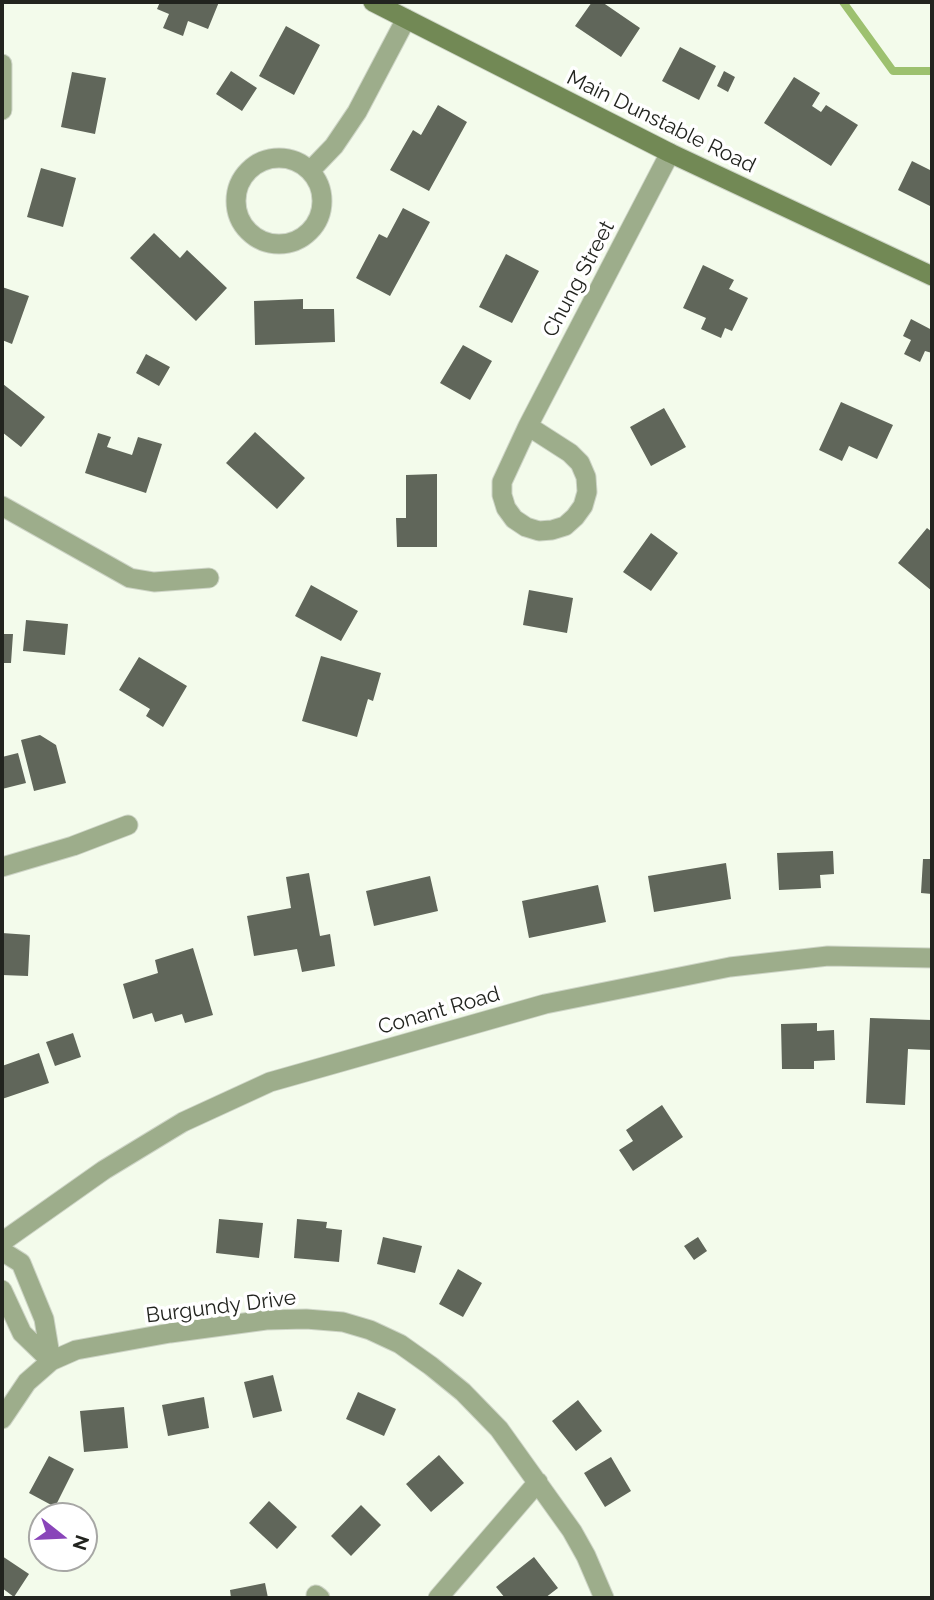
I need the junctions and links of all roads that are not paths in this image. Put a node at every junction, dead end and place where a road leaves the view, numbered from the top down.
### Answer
1 (373, 2) edge
2 (406, 19) junction
3 (2, 64) edge
4 (2, 110) edge
5 (670, 153) junction
6 (310, 171) junction
7 (932, 276) edge
8 (528, 426) junction
9 (2, 506) edge
10 (209, 578) dead end
11 (128, 825) dead end
12 (2, 867) edge
13 (932, 958) edge
14 (2, 1241) edge
15 (2, 1251) edge
16 (2, 1290) edge
17 (51, 1361) junction
18 (2, 1419) edge
19 (538, 1482) junction
20 (438, 1598) edge
21 (604, 1598) edge

1 - 2 main road, Main Dunstable Road
2 - 5 main road, Main Dunstable Road
2 - 6 street
3 - 4 street
5 - 7 main road, Main Dunstable Road
5 - 8 street, Chung Street
6 - 6 street
8 - 8 street, Chung Street
9 - 10 street
11 - 12 street
13 - 14 street, Conant Road
15 - 17 street
16 - 17 street
17 - 18 street, Burgundy Drive
17 - 19 street, Burgundy Drive
19 - 20 street
19 - 21 street, Burgundy Drive

